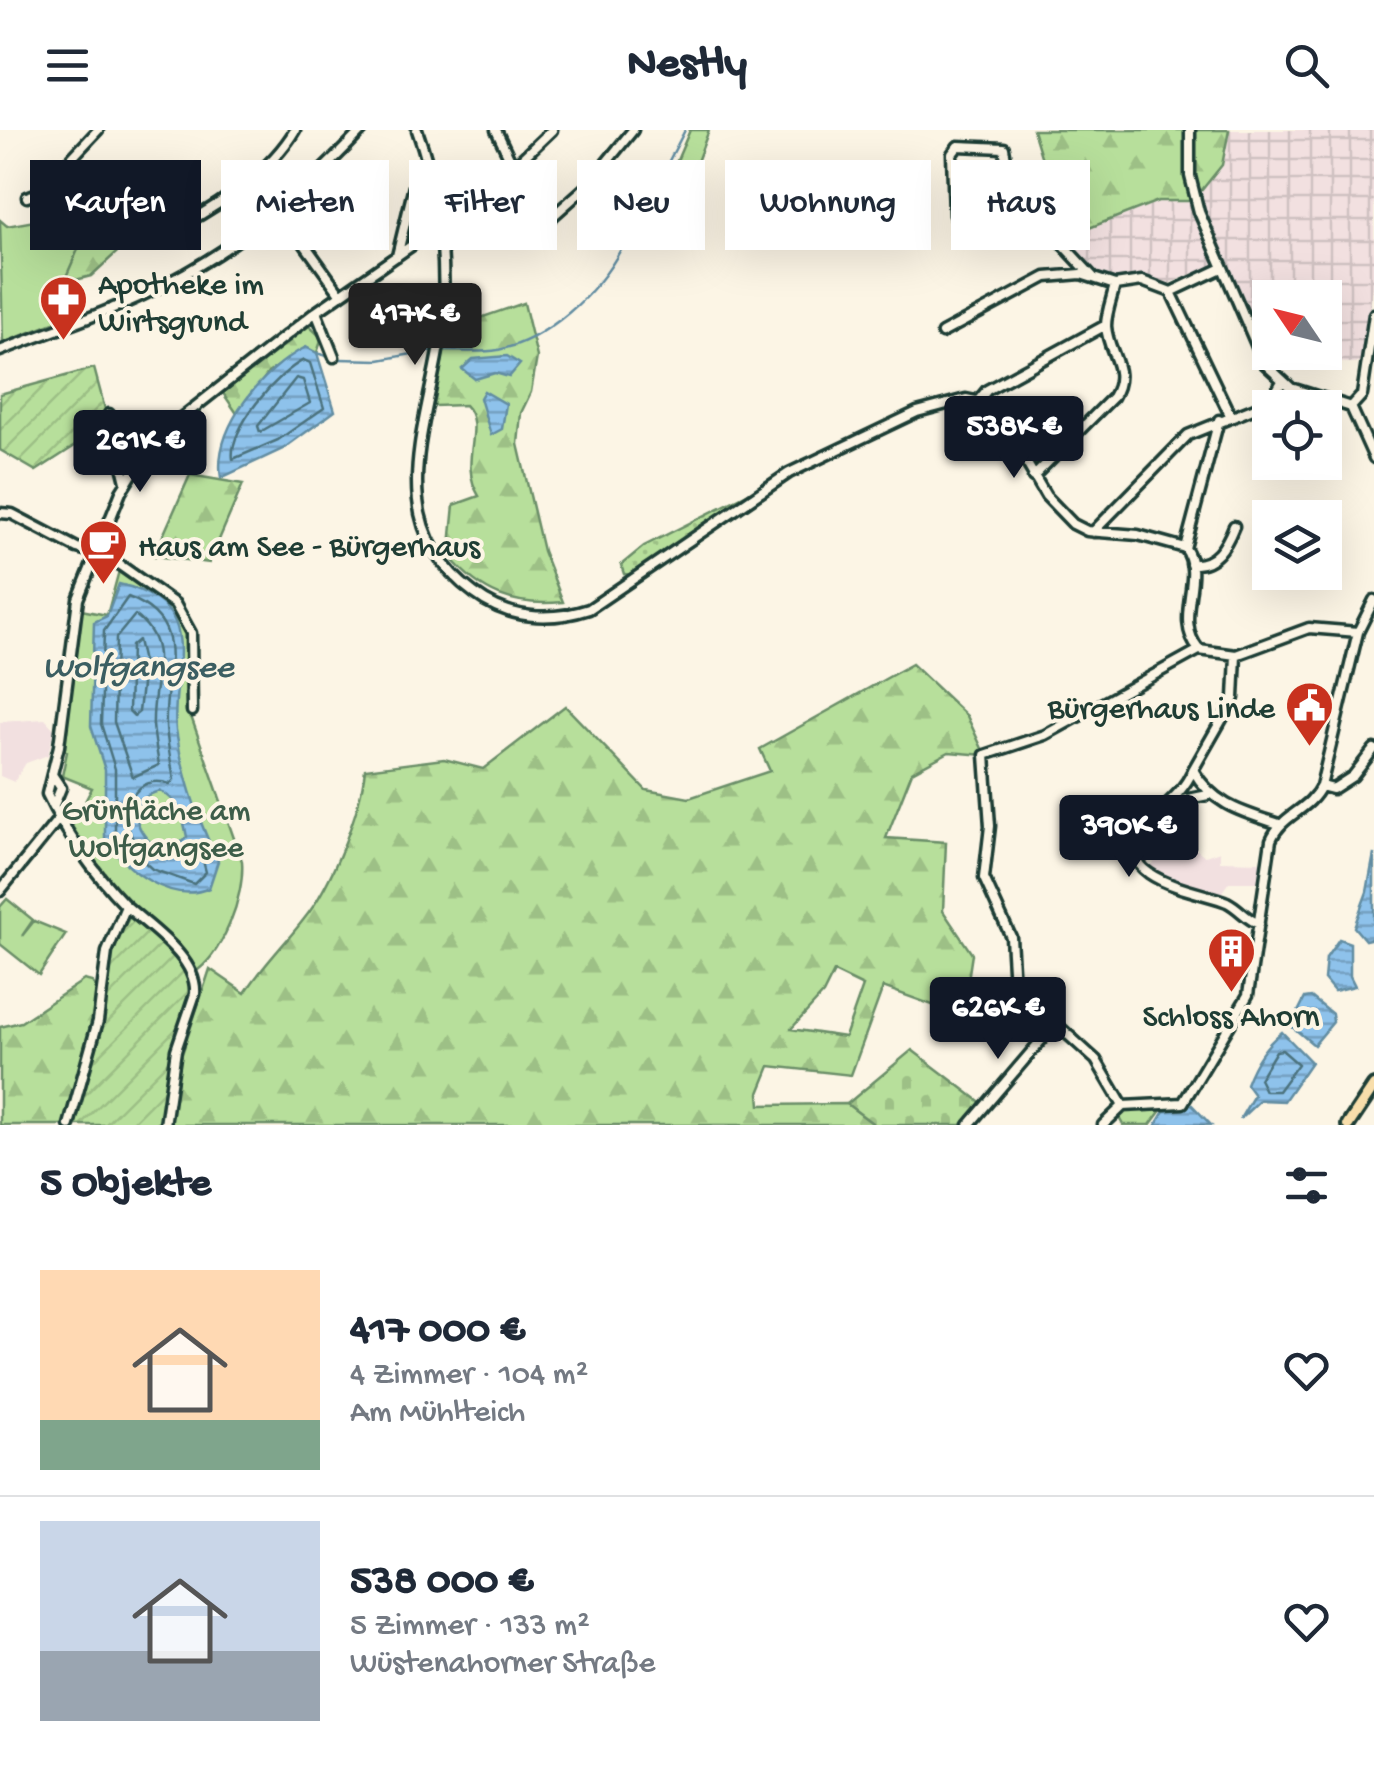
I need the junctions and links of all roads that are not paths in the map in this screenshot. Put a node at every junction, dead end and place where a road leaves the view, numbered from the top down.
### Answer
1 (98, 130) edge
2 (295, 130) edge
3 (362, 130) edge
4 (417, 130) edge
5 (496, 130) edge
6 (552, 130) edge
7 (633, 130) edge
8 (1190, 130) edge
9 (331, 160) edge
10 (425, 160) edge
11 (510, 160) edge
12 (524, 160) edge
13 (27, 197) dead end
14 (409, 208) edge
15 (201, 213) edge
16 (557, 213) edge
17 (1016, 214) joint
18 (409, 248) edge
19 (224, 250) edge
20 (309, 250) edge
21 (442, 250) edge
22 (1068, 250) edge
23 (398, 256) junction
24 (1222, 268) junction
25 (1092, 277) junction
26 (1114, 285) junction
27 (1171, 292) junction
28 (341, 295) junction
29 (316, 312) junction
30 (1374, 321) edge
31 (1106, 325) junction
32 (942, 333) dead end
33 (0, 351) edge
34 (334, 357) dead end
35 (1281, 383) junction
36 (1362, 395) junction
37 (1374, 397) edge
38 (978, 401) junction
39 (1350, 406) junction
40 (109, 414) dead end
41 (1230, 415) junction
42 (1219, 420) junction
43 (120, 450) junction
44 (143, 457) junction
45 (1374, 458) edge
46 (1033, 477) junction
47 (126, 482) junction
48 (0, 512) edge
49 (1234, 526) dead end
50 (1093, 532) junction
51 (1185, 548) junction
52 (95, 552) junction
53 (1191, 564) junction
54 (1374, 600) edge
55 (1358, 632) junction
56 (1199, 650) junction
57 (1236, 656) junction
58 (192, 711) dead end
59 (1374, 750) edge
60 (1193, 770) junction
61 (1321, 786) junction
62 (1210, 795) junction
63 (1174, 802) junction
64 (60, 817) junction
65 (1279, 824) junction
66 (0, 891) edge
67 (126, 906) junction
68 (1258, 924) junction
69 (1055, 1024) junction
70 (1374, 1086) edge
71 (1123, 1106) junction
72 (69, 1125) edge
73 (165, 1125) edge
74 (970, 1125) edge
75 (1103, 1125) edge
76 (1348, 1125) edge

1 - 13 street
2 - 15 street
3 - 9 street
4 - 10 street
5 - 11 street
6 - 12 street
7 - 16 street
8 - 24 street
14 - 23 street
17 - 17 street
18 - 23 street
19 - 33 street
20 - 28 street
21 - 38 street
22 - 25 street
23 - 28 street
24 - 27 street
24 - 35 street
25 - 26 street
25 - 32 street
26 - 27 street
26 - 31 street
27 - 41 street
28 - 29 street
29 - 34 street
29 - 44 street
30 - 36 street
31 - 38 street
31 - 46 street
35 - 39 street
35 - 41 street
36 - 37 street
36 - 39 street
38 - 46 street
39 - 45 street
40 - 43 street
41 - 42 street
42 - 50 street
42 - 51 street
43 - 44 street
43 - 47 street
44 - 47 street
46 - 50 street
47 - 52 street
48 - 52 street
49 - 53 street
50 - 51 street
51 - 53 street
52 - 58 street
52 - 64 street
53 - 56 street
54 - 55 street
55 - 57 street
55 - 61 street
56 - 57 street
56 - 69 street
57 - 60 street
59 - 61 street
60 - 62 street
60 - 63 street
61 - 65 street
62 - 63 street
62 - 65 street
63 - 68 street
64 - 66 street
64 - 67 street
65 - 68 street
67 - 72 street
67 - 73 street
68 - 71 street
69 - 71 street
69 - 74 street
70 - 76 main road
71 - 75 street

